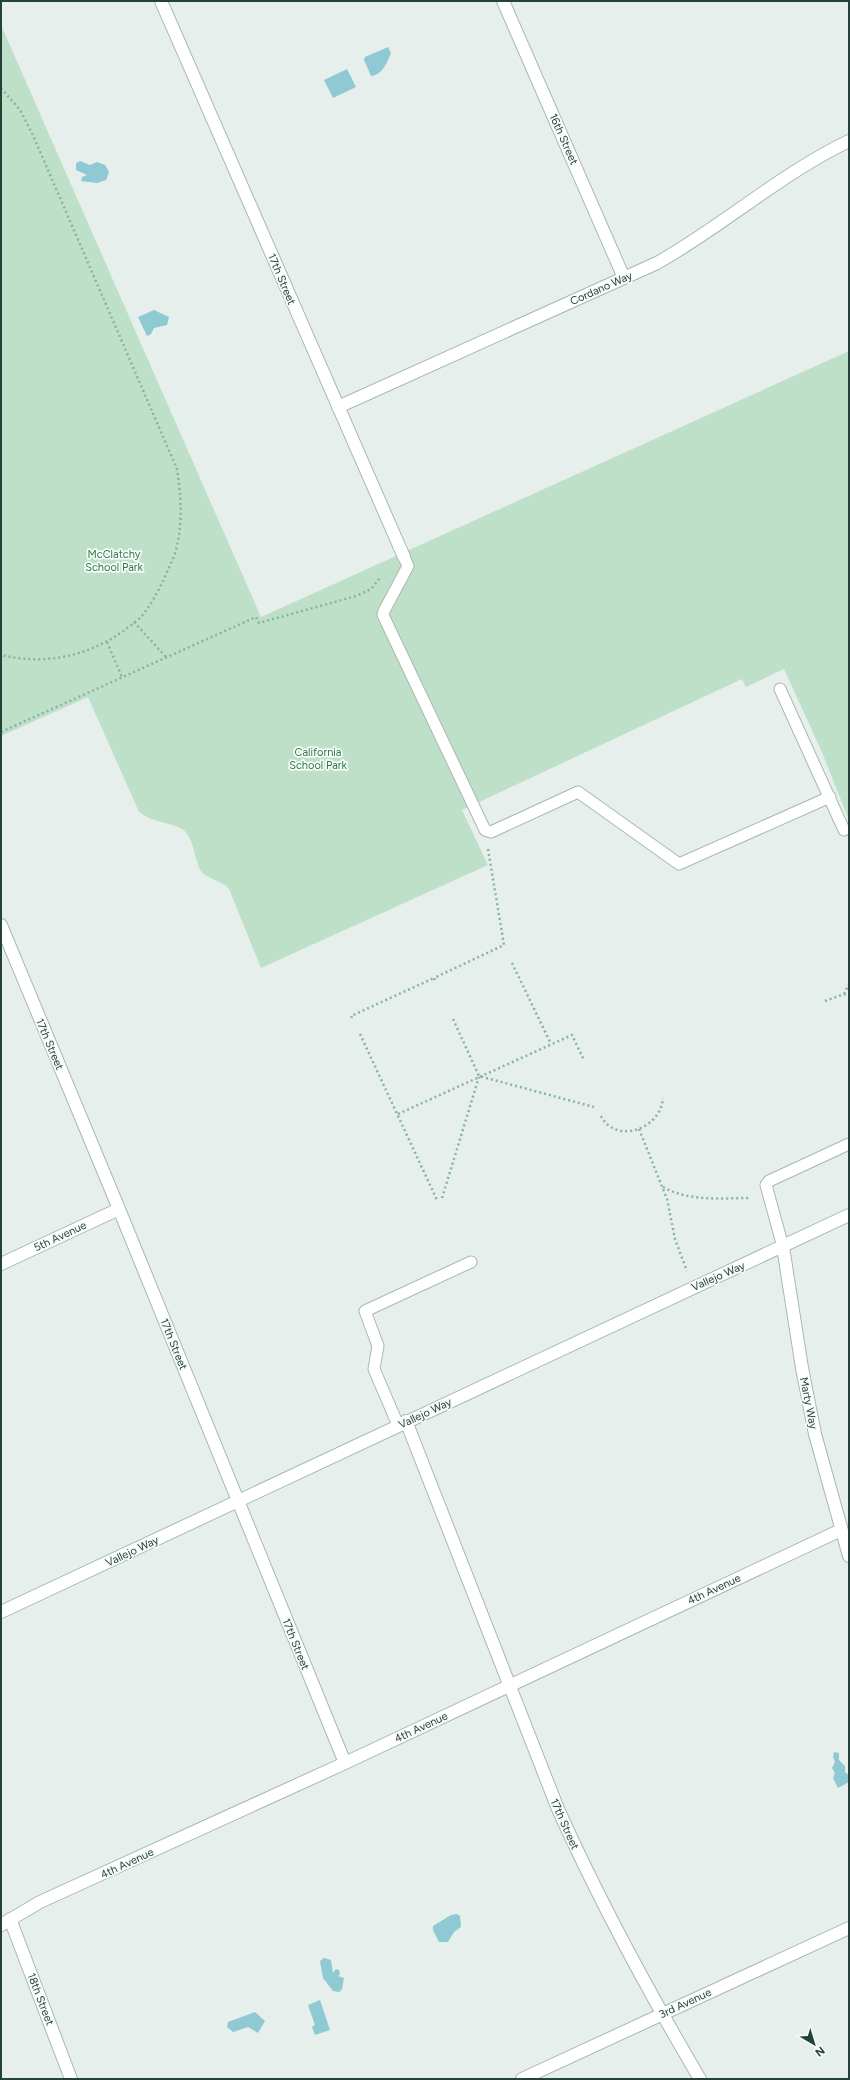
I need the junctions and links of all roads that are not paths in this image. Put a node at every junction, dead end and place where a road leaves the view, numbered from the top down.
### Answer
1 (161, 1) edge
2 (503, 1) edge
3 (849, 141) edge
4 (624, 278) junction
5 (338, 407) junction
6 (404, 557) joint
7 (780, 689) dead end
8 (830, 797) junction
9 (844, 830) dead end
10 (1, 925) edge
11 (849, 1144) edge
12 (119, 1209) junction
13 (849, 1215) edge
14 (783, 1247) junction
15 (471, 1262) dead end
16 (1, 1264) edge
17 (402, 1423) junction
18 (239, 1501) junction
19 (841, 1530) junction
20 (849, 1556) edge
21 (1, 1612) edge
22 (511, 1685) junction
23 (345, 1763) junction
24 (6, 1922) edge
25 (849, 1928) edge
26 (662, 2014) junction
27 (71, 2079) edge
28 (522, 2079) edge
29 (700, 2079) edge

1 - 5 street, 17th Street
2 - 4 street, 16th Street
3 - 4 street, Cordano Way
4 - 5 street, Cordano Way
5 - 6 street, 17th Street
6 - 8 lane
7 - 8 lane
8 - 9 lane
10 - 12 street, 17th Street
11 - 14 lane
12 - 16 street, 5th Avenue
12 - 18 street, 17th Street
13 - 14 street, Vallejo Way
14 - 17 street, Vallejo Way
14 - 19 street, Marty Way
15 - 17 lane
17 - 18 street, Vallejo Way
17 - 22 street, 17th Street
18 - 21 street, Vallejo Way
18 - 23 street, 17th Street
19 - 20 street, Marty Way
19 - 22 street, 4th Avenue
22 - 23 street, 4th Avenue
22 - 26 street, 17th Street
23 - 24 street, 4th Avenue
24 - 27 street, 18th Street
25 - 26 street, 3rd Avenue
26 - 28 street, 3rd Avenue
26 - 29 street, 17th Street

